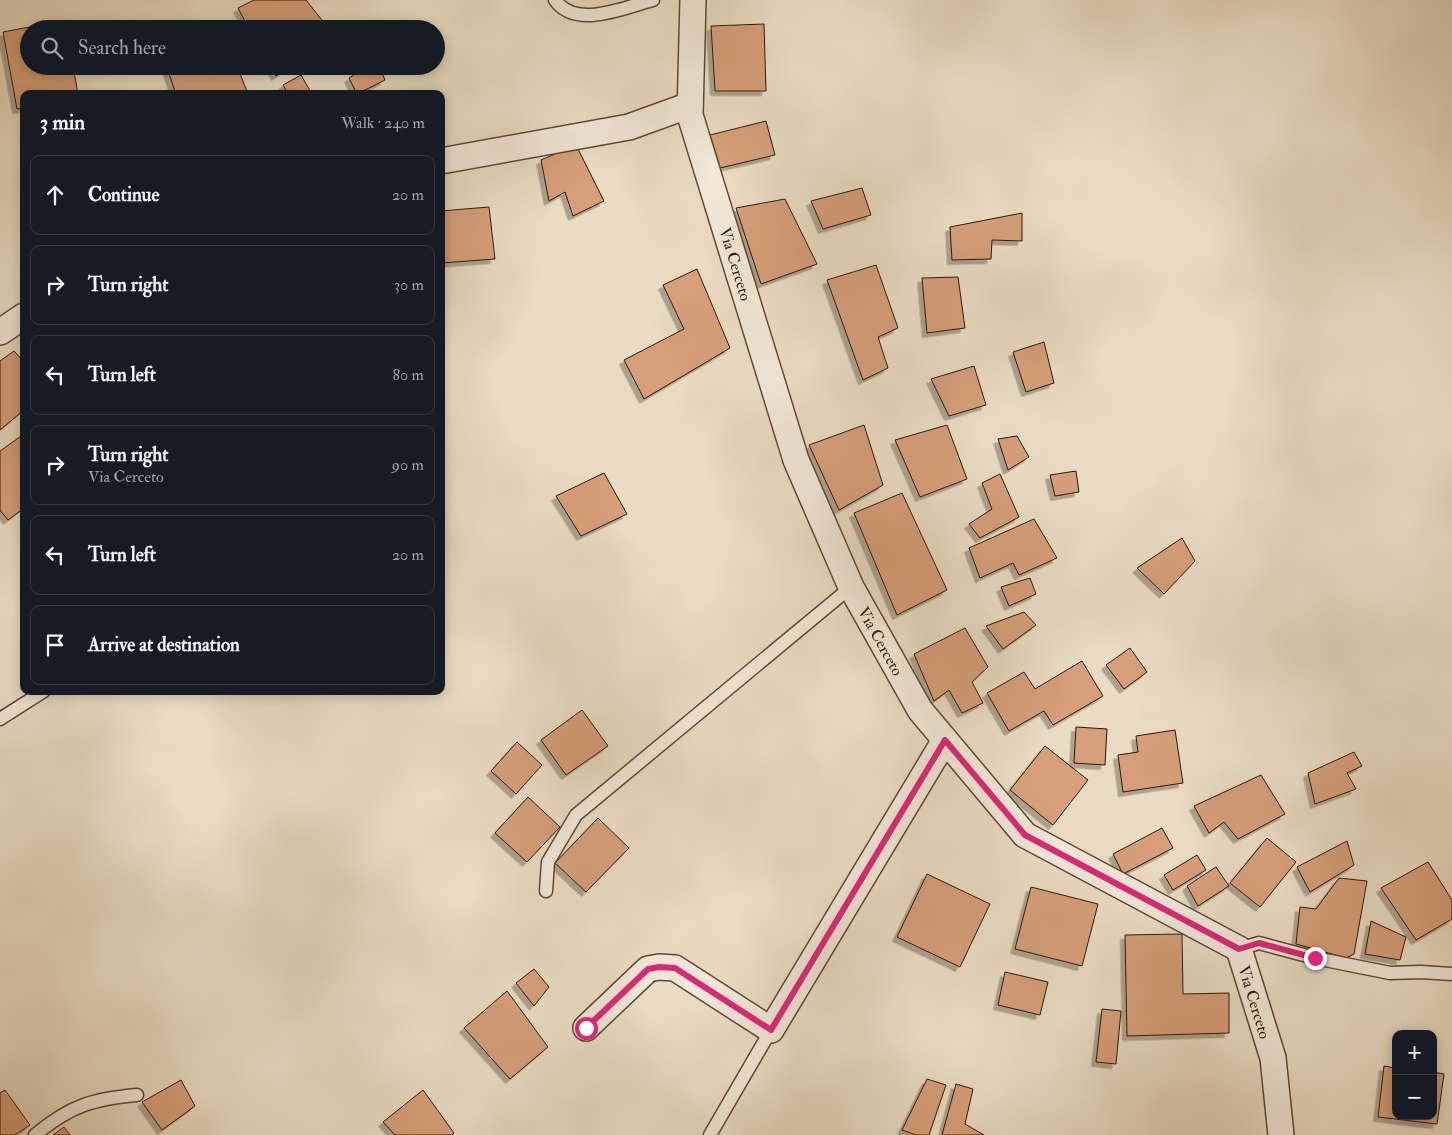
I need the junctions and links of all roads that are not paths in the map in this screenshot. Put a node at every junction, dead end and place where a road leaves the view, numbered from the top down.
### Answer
1 (555, 0) edge
2 (653, 0) edge
3 (693, 0) edge
4 (690, 104) junction
5 (445, 160) edge
6 (20, 319) edge
7 (0, 332) edge
8 (851, 587) junction
9 (38, 695) edge
10 (0, 719) edge
11 (945, 740) junction
12 (546, 890) dead end
13 (1239, 949) junction
14 (1452, 974) edge
15 (586, 1028) dead end
16 (771, 1030) junction
17 (137, 1095) dead end
18 (35, 1135) edge
19 (710, 1135) edge
20 (1281, 1135) edge

1 - 2 lane
3 - 4 street, Via Cerceto
4 - 5 street
4 - 8 street, Via Cerceto
6 - 7 street
8 - 11 street, Via Cerceto
8 - 12 lane
9 - 10 lane
11 - 13 street, Via Cerceto
11 - 16 street
13 - 14 lane
13 - 20 street, Via Cerceto
15 - 16 street
16 - 19 lane
17 - 18 lane

